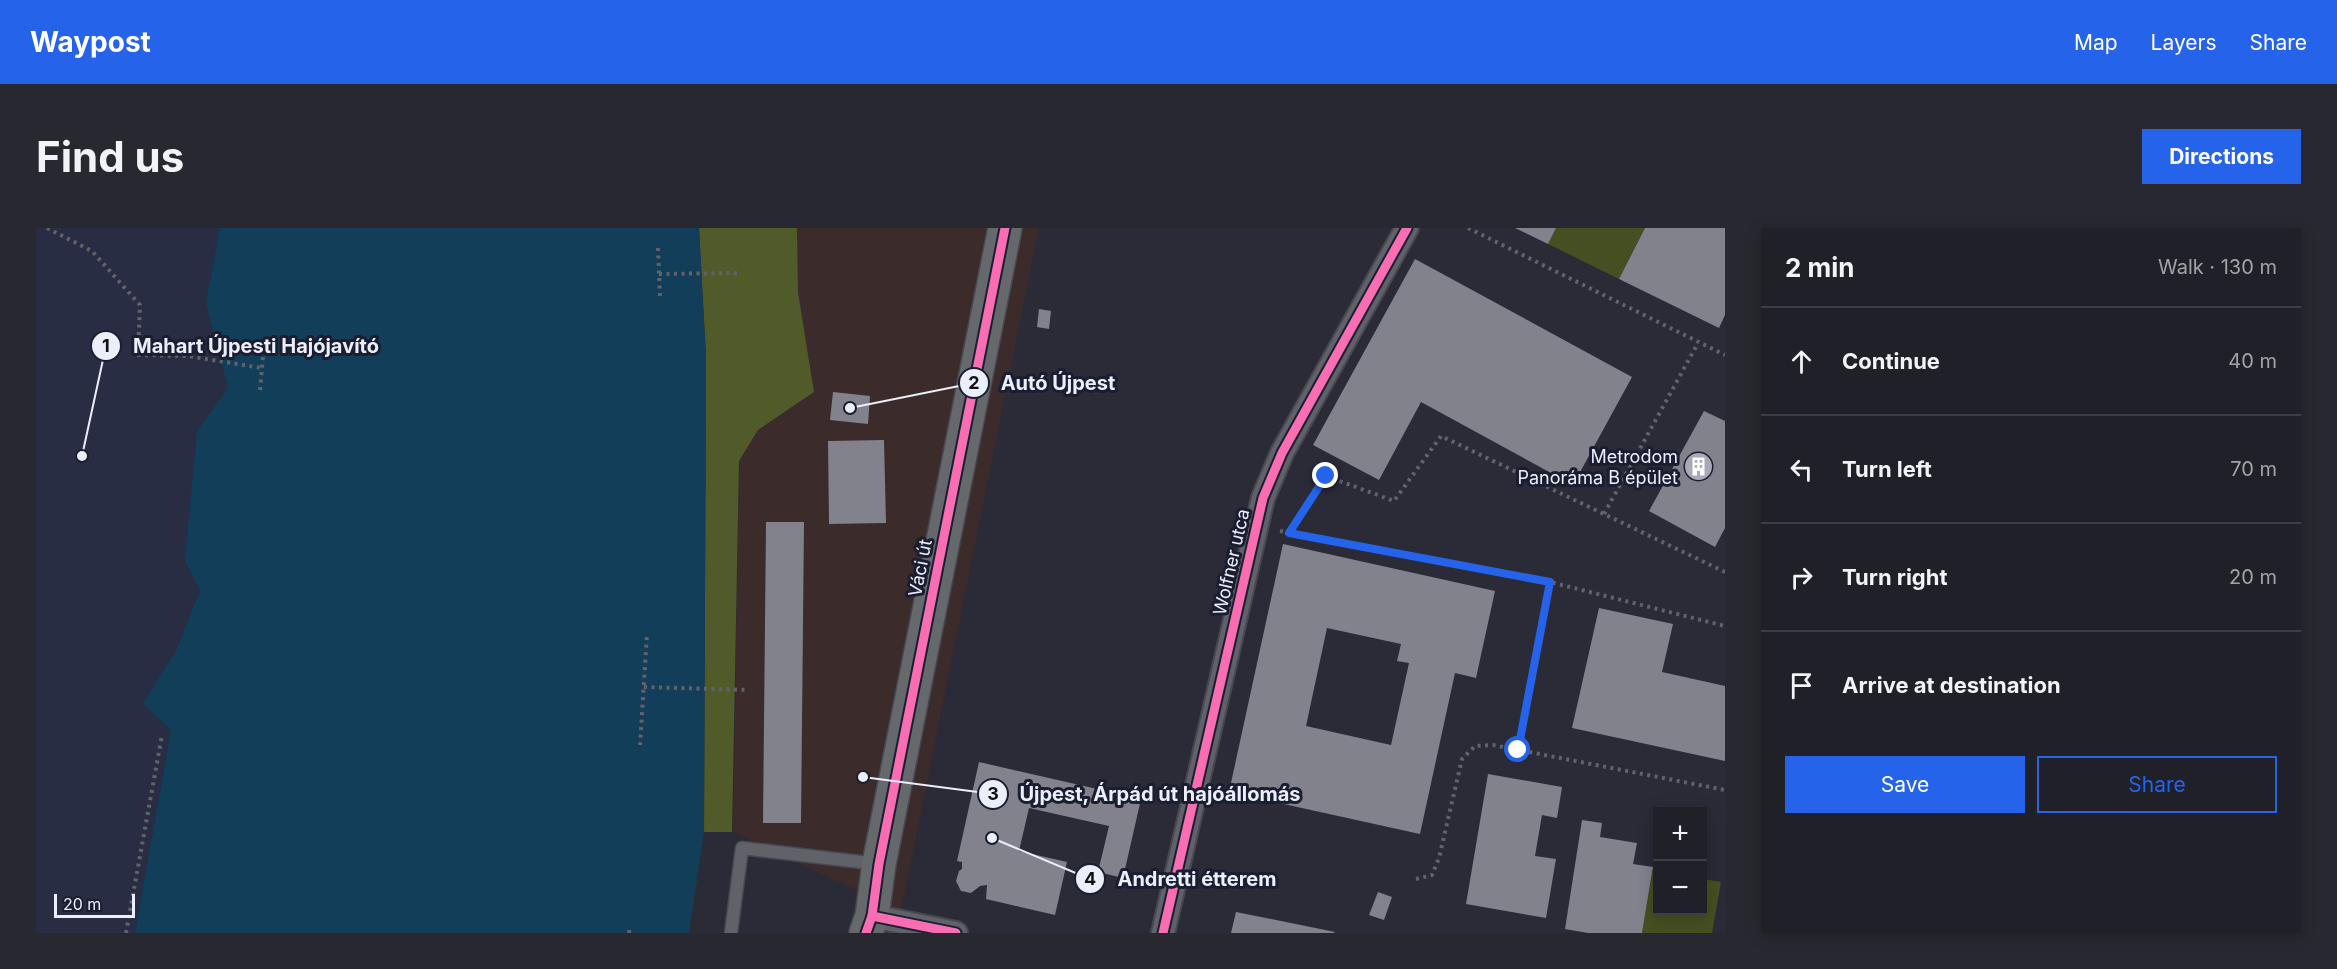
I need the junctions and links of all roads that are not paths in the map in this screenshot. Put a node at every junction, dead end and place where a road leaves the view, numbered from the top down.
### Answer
1 (1005, 228) edge
2 (1407, 228) edge
3 (879, 864) junction
4 (871, 927) edge
5 (731, 933) edge
6 (956, 933) edge
7 (1163, 933) edge

1 - 3 main road, Váci út
2 - 7 street, Wolfner utca
3 - 4 main road, Váci út
3 - 5 lane
4 - 6 street

